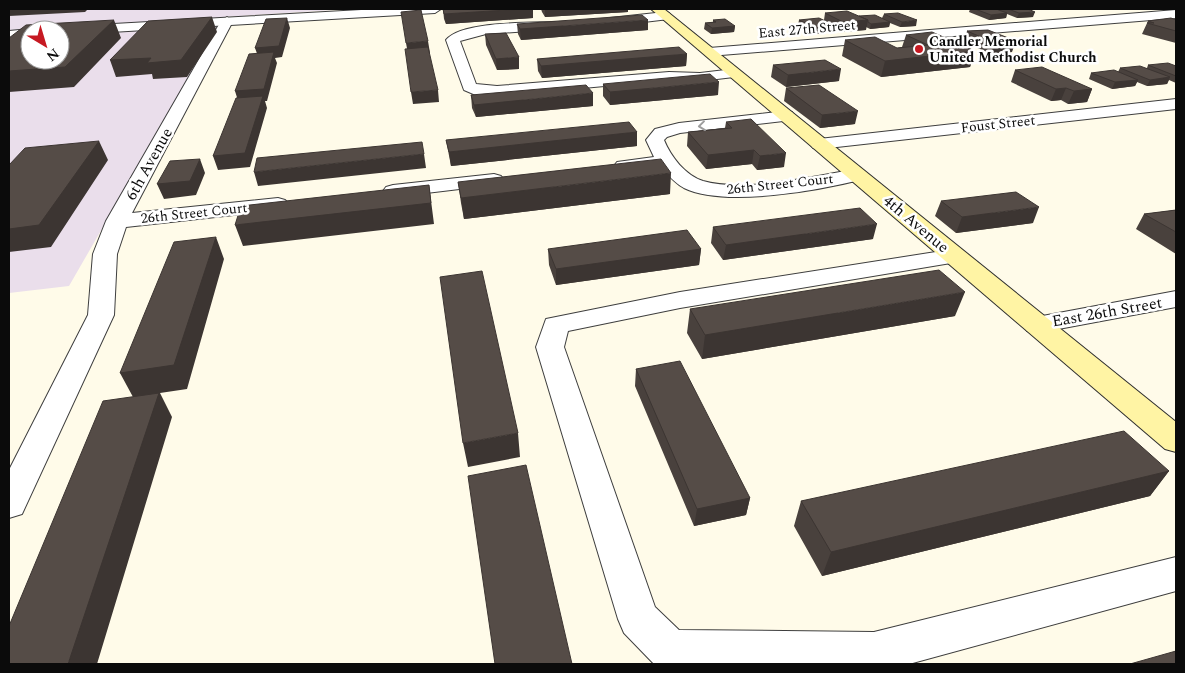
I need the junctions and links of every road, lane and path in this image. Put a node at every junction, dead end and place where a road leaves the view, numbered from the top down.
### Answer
1 (435, 9) edge
2 (661, 12) edge
3 (1176, 14) edge
4 (1144, 16) junction
5 (227, 21) junction
6 (601, 23) edge
7 (572, 25) edge
8 (1176, 27) edge
9 (70, 30) edge
10 (709, 52) junction
11 (734, 73) junction
12 (1176, 104) edge
13 (786, 116) junction
14 (819, 144) junction
15 (667, 161) junction
16 (608, 167) edge
17 (857, 175) junction
18 (510, 178) edge
19 (373, 193) edge
20 (294, 202) edge
21 (117, 221) junction
22 (955, 256) junction
23 (1176, 299) edge
24 (1037, 324) junction
25 (1176, 440) edge
26 (9, 504) edge
27 (1176, 574) edge

1 - 5 street
2 - 6 street
2 - 10 main road, 4th Avenue
3 - 4 street, East 27th Street
4 - 8 street
4 - 10 street, East 27th Street
5 - 9 street
5 - 21 street, 6th Avenue
7 - 11 street
10 - 11 main road, 4th Avenue
11 - 13 main road, 4th Avenue
12 - 14 street, Foust Street
13 - 14 main road, 4th Avenue
13 -> 15 street, 26th Street Court
14 - 17 main road, 4th Avenue
15 - 16 street
15 - 17 street, 26th Street Court
17 - 22 main road, 4th Avenue
18 - 19 street
20 - 21 street, 26th Street Court
21 - 26 street, 6th Avenue
22 - 24 main road, 4th Avenue
22 - 27 street
23 - 24 street, East 26th Street
24 - 25 main road, 4th Avenue

